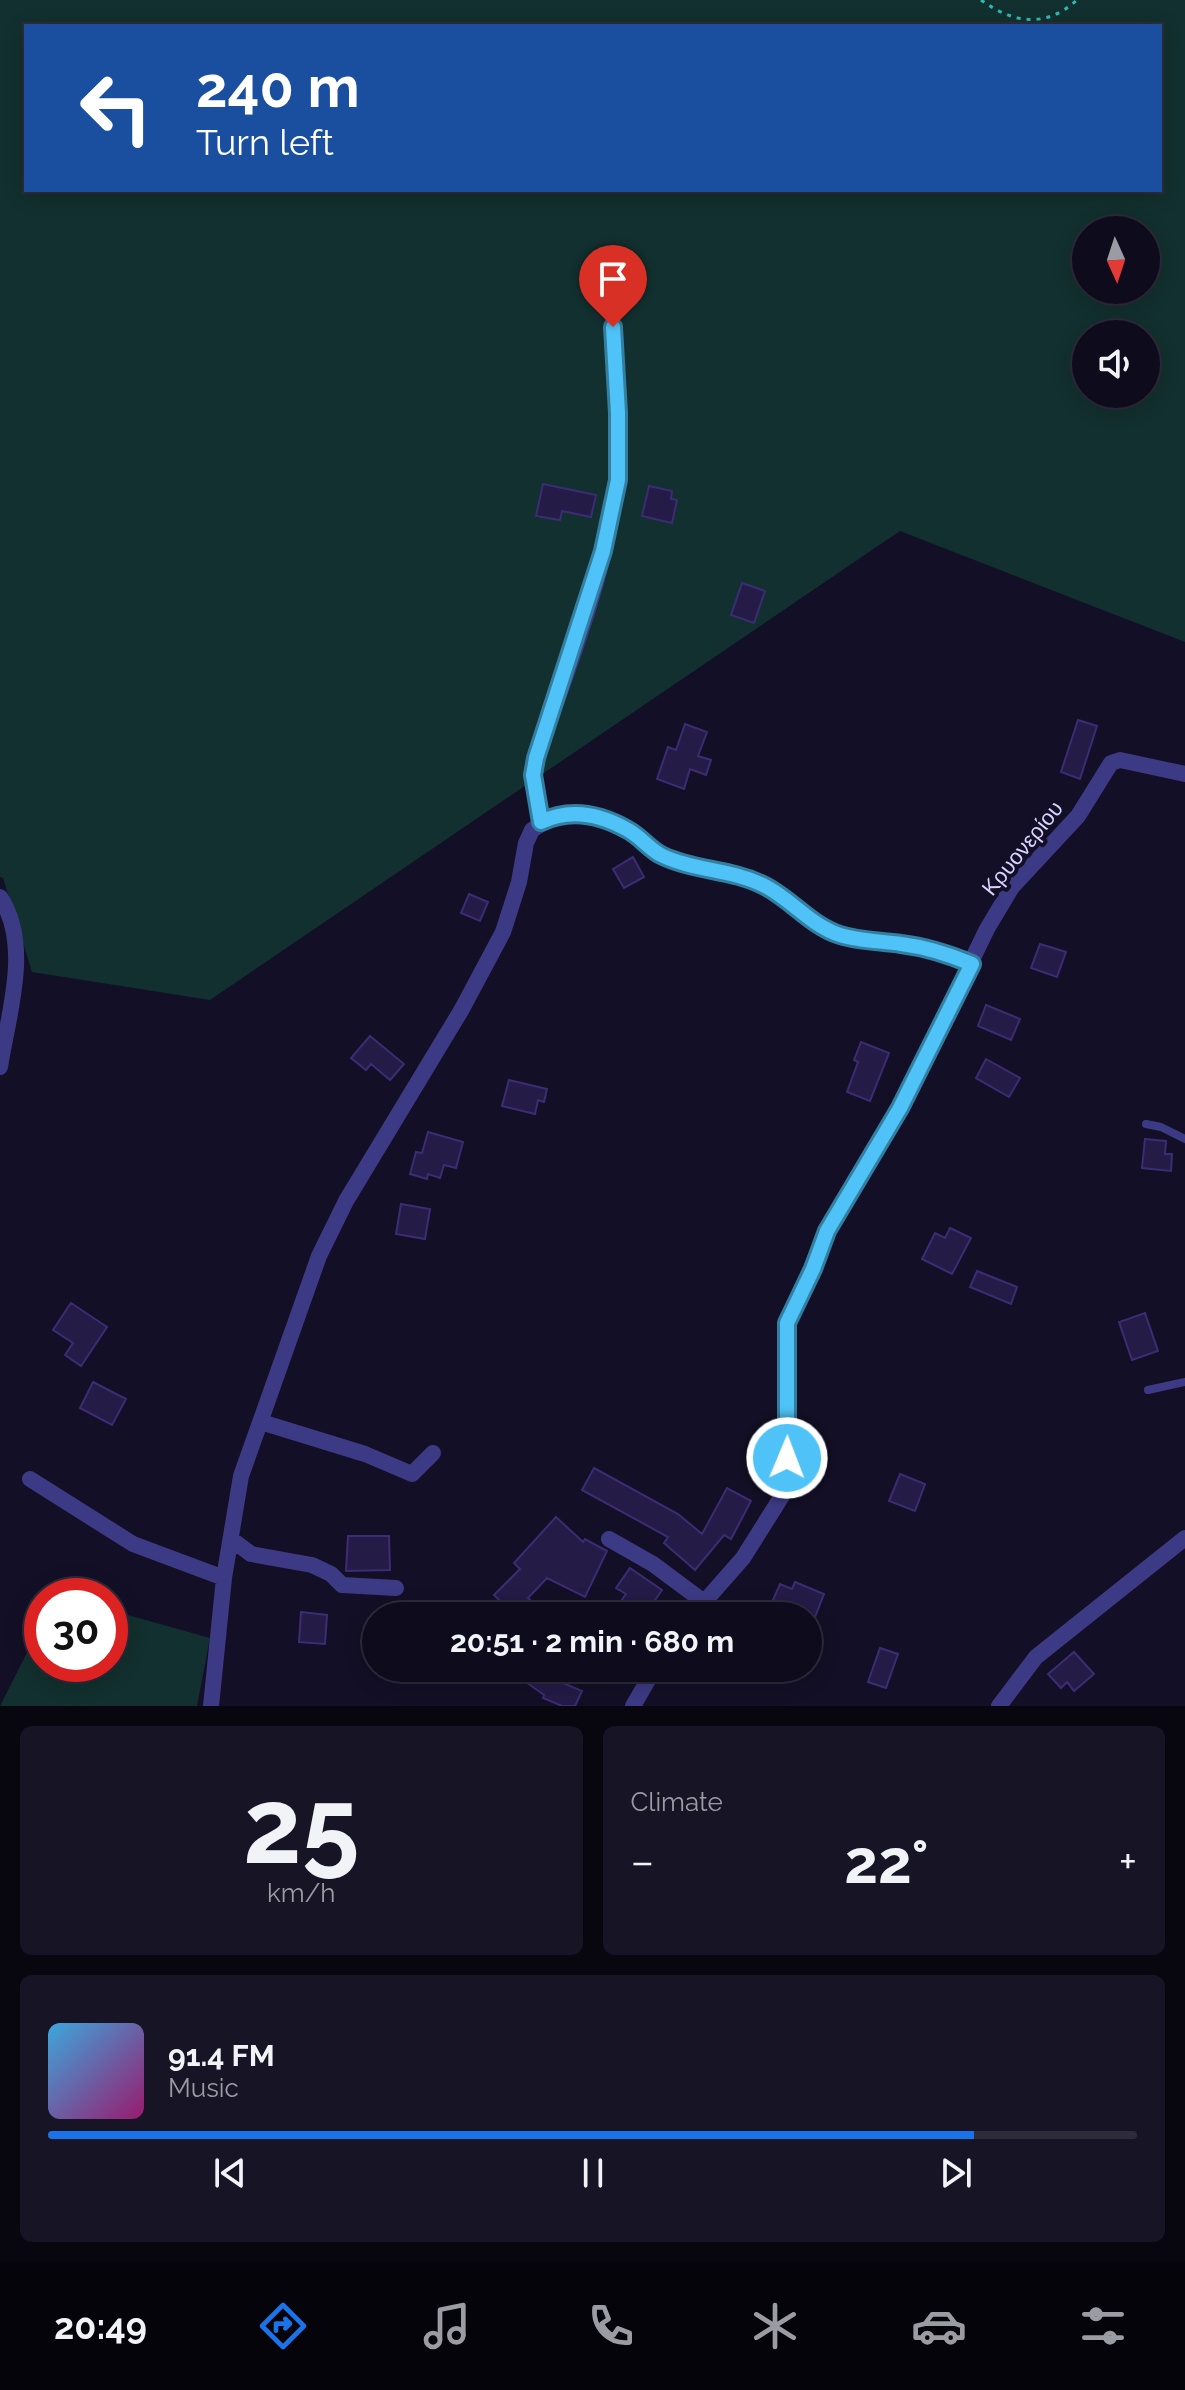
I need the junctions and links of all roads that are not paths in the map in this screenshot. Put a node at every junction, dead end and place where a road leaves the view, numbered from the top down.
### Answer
1 (613, 327) dead end
2 (1185, 774) edge
3 (541, 822) junction
4 (0, 897) edge
5 (972, 964) junction
6 (0, 1067) edge
7 (1146, 1124) dead end
8 (1185, 1139) edge
9 (1185, 1382) edge
10 (1148, 1390) dead end
11 (261, 1422) junction
12 (433, 1453) dead end
13 (30, 1479) dead end
14 (1185, 1538) edge
15 (231, 1539) junction
16 (609, 1539) dead end
17 (224, 1578) junction
18 (396, 1588) dead end
19 (704, 1602) joint
20 (647, 1682) edge
21 (211, 1706) edge
22 (633, 1706) edge
23 (999, 1706) edge

1 - 3 street
2 - 5 street, Κρυονερίου
3 - 5 street
3 - 11 street
4 - 6 street
5 - 19 street, Κρυονερίου
7 - 8 lane
9 - 10 lane
11 - 12 street
11 - 15 street
13 - 17 street
14 - 23 street
15 - 17 street
15 - 18 street
16 - 19 street
17 - 21 street
20 - 22 street

